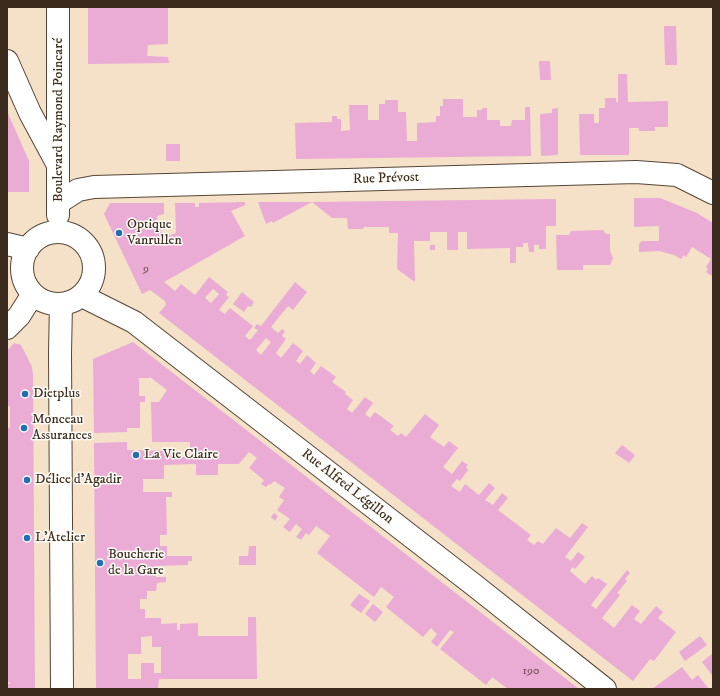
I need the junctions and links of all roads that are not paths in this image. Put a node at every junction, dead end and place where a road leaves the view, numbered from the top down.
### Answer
1 (58, 7) edge
2 (7, 61) edge
3 (58, 166) junction
4 (713, 193) edge
5 (58, 203) junction
6 (58, 232) junction
7 (17, 247) edge
8 (33, 294) junction
9 (82, 296) junction
10 (61, 304) junction
11 (7, 328) edge
12 (62, 689) edge
13 (605, 689) edge

1 - 3 street, Boulevard Raymond Poincaré
2 - 3 street
3 - 5 street, Boulevard Raymond Poincaré
4 - 5 street, Rue Prévost
5 - 6 street, Boulevard Raymond Poincaré
6 - 7 street
6 - 9 street
7 - 8 street
8 - 10 street
8 - 11 street
9 - 10 street
9 - 13 street, Rue Alfred Légillon
10 - 12 street

